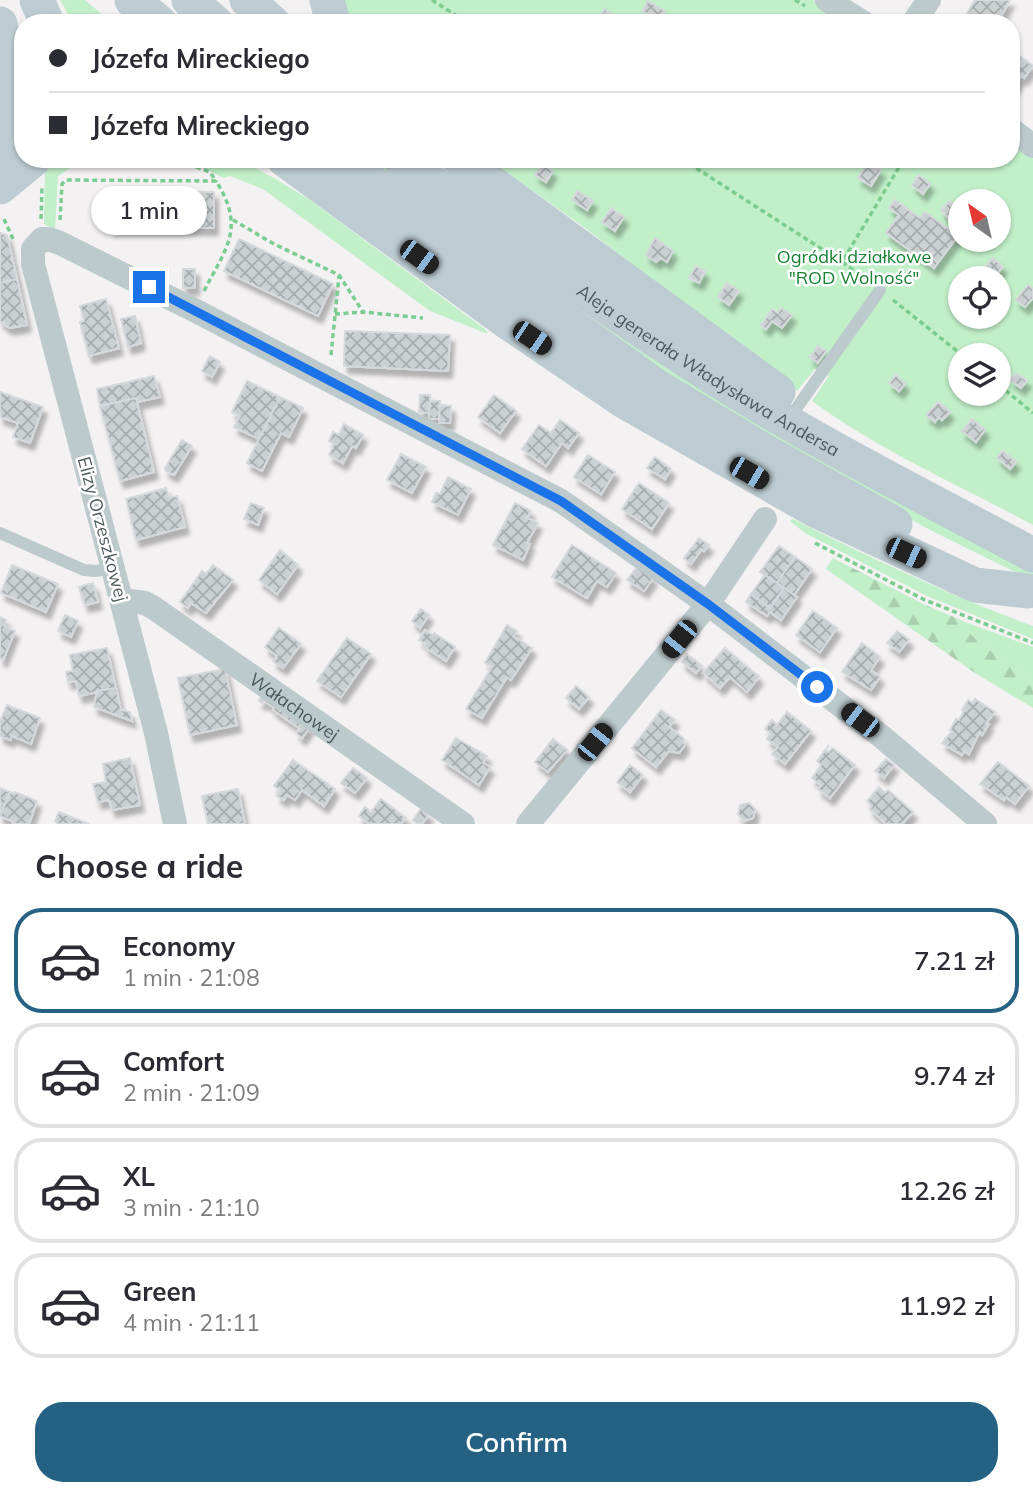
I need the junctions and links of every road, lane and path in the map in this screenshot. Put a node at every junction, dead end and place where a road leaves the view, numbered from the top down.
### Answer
1 (132, 0) edge
2 (189, 0) edge
3 (432, 0) edge
4 (827, 0) edge
5 (149, 14) edge
6 (244, 14) edge
7 (454, 14) edge
8 (850, 14) edge
9 (0, 24) edge
10 (0, 100) edge
11 (14, 129) edge
12 (0, 156) edge
13 (14, 164) edge
14 (200, 168) edge
15 (296, 168) edge
16 (353, 168) edge
17 (412, 168) edge
18 (471, 168) edge
19 (696, 168) edge
20 (899, 168) edge
21 (38, 171) edge
22 (0, 179) edge
23 (216, 181) junction
24 (2, 203) edge
25 (233, 220) junction
26 (0, 224) edge
27 (51, 241) junction
28 (842, 262) junction
29 (339, 275) junction
30 (880, 290) junction
31 (194, 310) junction
32 (363, 312) junction
33 (335, 314) junction
34 (423, 318) dead end
35 (948, 344) edge
36 (324, 377) junction
37 (1011, 395) edge
38 (798, 406) junction
39 (1033, 413) edge
40 (705, 448) junction
41 (908, 488) junction
42 (765, 519) junction
43 (815, 526) junction
44 (0, 533) edge
45 (1033, 555) edge
46 (113, 568) junction
47 (1030, 592) edge
48 (122, 600) junction
49 (708, 604) junction
50 (1033, 643) edge
51 (174, 824) edge
52 (463, 824) edge
53 (528, 824) edge
54 (985, 824) edge

1 - 5 main road
2 - 6 main road
3 - 7 path
4 - 8 street
9 - 10 main road
11 - 12 main road
13 - 22 main road
14 - 23 path
15 - 40 main road
16 - 47 main road, Aleja generała Władysława Andersa
17 - 41 main road, Aleja generała Władysława Andersa
18 - 38 main road
19 - 28 path
20 - 28 path
21 - 24 main road
21 - 27 path
23 - 25 path
23 - 27 path
24 - 26 path
25 - 29 path
25 - 31 path
27 - 31 street
27 - 46 street, Elizy Orzeszkowej
28 - 30 path
29 - 32 path
29 - 33 path
30 - 35 path
30 - 38 lane
31 - 36 street
32 - 33 path
32 - 34 path
33 - 36 path
36 - 49 street
37 - 39 path
38 - 41 main road
40 - 42 street
40 - 43 main road
41 - 45 main road, Aleja generała Władysława Andersa
42 - 43 street
42 - 49 street
43 - 47 main road
43 - 50 path
44 - 46 lane
46 - 48 street, Elizy Orzeszkowej
48 - 51 street, Elizy Orzeszkowej
48 - 52 street, Wałachowej
49 - 53 street
49 - 54 street

